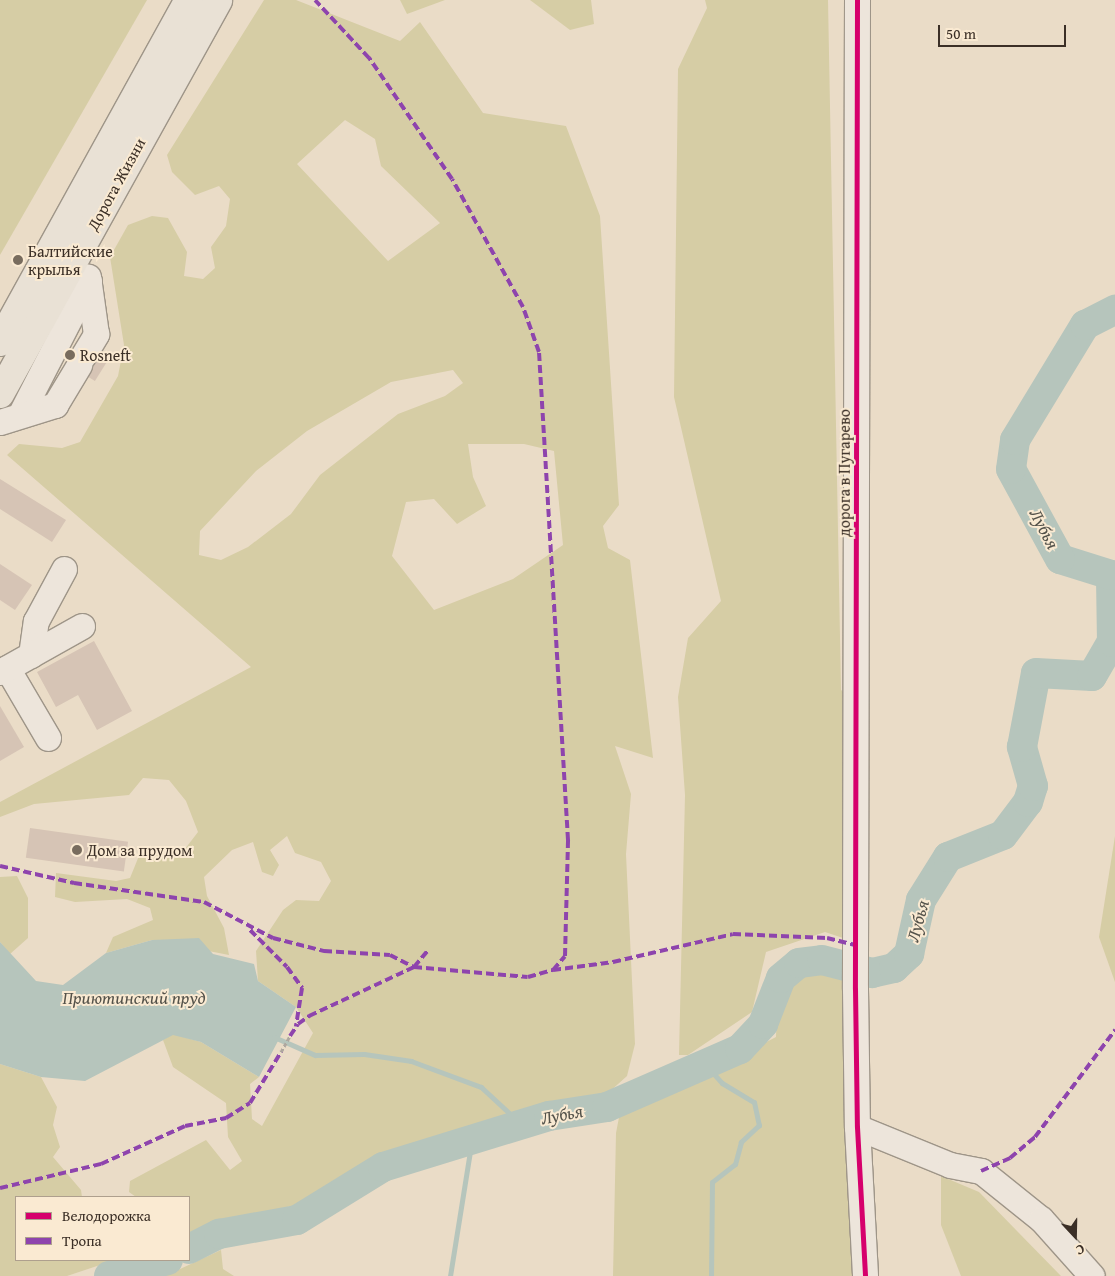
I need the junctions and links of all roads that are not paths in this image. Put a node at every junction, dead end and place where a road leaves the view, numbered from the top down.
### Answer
1 (189, 0) edge
2 (218, 0) edge
3 (857, 0) edge
4 (84, 242) junction
5 (88, 281) junction
6 (0, 342) edge
7 (0, 394) edge
8 (10, 418) edge
9 (64, 569) dead end
10 (82, 626) dead end
11 (31, 655) junction
12 (4, 670) edge
13 (48, 738) dead end
14 (857, 1127) junction
15 (865, 1276) edge
16 (1092, 1276) edge

1 - 6 main road, Дорога Жизни
2 - 4 main road, Дорога Жизни
3 - 14 street, дорога в Пугарево
4 - 5 street
4 - 7 main road, Дорога Жизни
5 - 8 street
5 - 8 street
9 - 11 street
10 - 11 street
11 - 12 street
12 - 13 street
14 - 15 street, дорога в Пугарево
14 - 16 street

